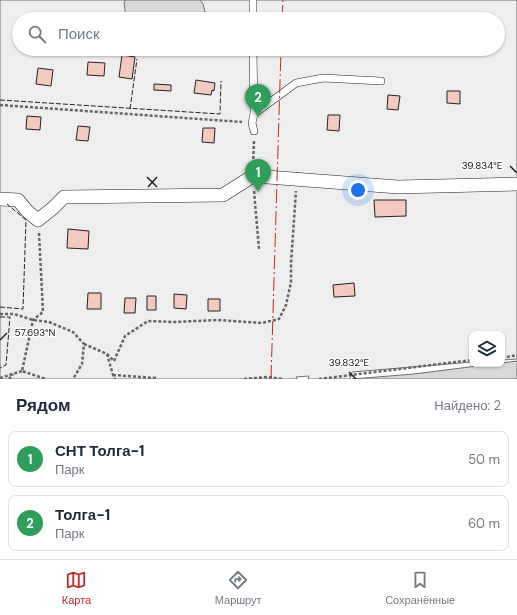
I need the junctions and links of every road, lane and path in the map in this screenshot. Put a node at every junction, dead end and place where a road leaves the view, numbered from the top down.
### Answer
1 (253, 0) edge
2 (253, 12) edge
3 (253, 56) edge
4 (381, 81) dead end
5 (0, 104) edge
6 (254, 114) junction
7 (252, 123) junction
8 (254, 130) dead end
9 (297, 179) junction
10 (517, 184) edge
11 (0, 199) edge
12 (38, 220) junction
13 (0, 314) edge
14 (33, 320) junction
15 (84, 344) junction
16 (107, 354) junction
17 (517, 355) edge
18 (505, 357) edge
19 (469, 360) edge
20 (22, 371) junction
21 (13, 374) junction
22 (113, 375) junction
23 (0, 378) edge
24 (9, 379) edge
25 (46, 379) edge
26 (73, 379) edge
27 (115, 379) edge
28 (157, 379) edge
29 (244, 379) edge
30 (283, 379) edge
31 (319, 379) edge

1 - 2 lane
3 - 6 lane
4 - 6 lane
5 - 7 path
6 - 7 lane
7 - 8 lane
9 - 10 street
9 - 12 street
9 - 16 path
11 - 12 street
12 - 14 path
13 - 14 path
14 - 15 path
14 - 20 path
15 - 16 path
15 - 26 path
16 - 22 path
17 - 18 path
19 - 31 path
20 - 21 path
20 - 25 path
21 - 23 path
21 - 24 path
22 - 27 path
22 - 28 path
29 - 30 path

